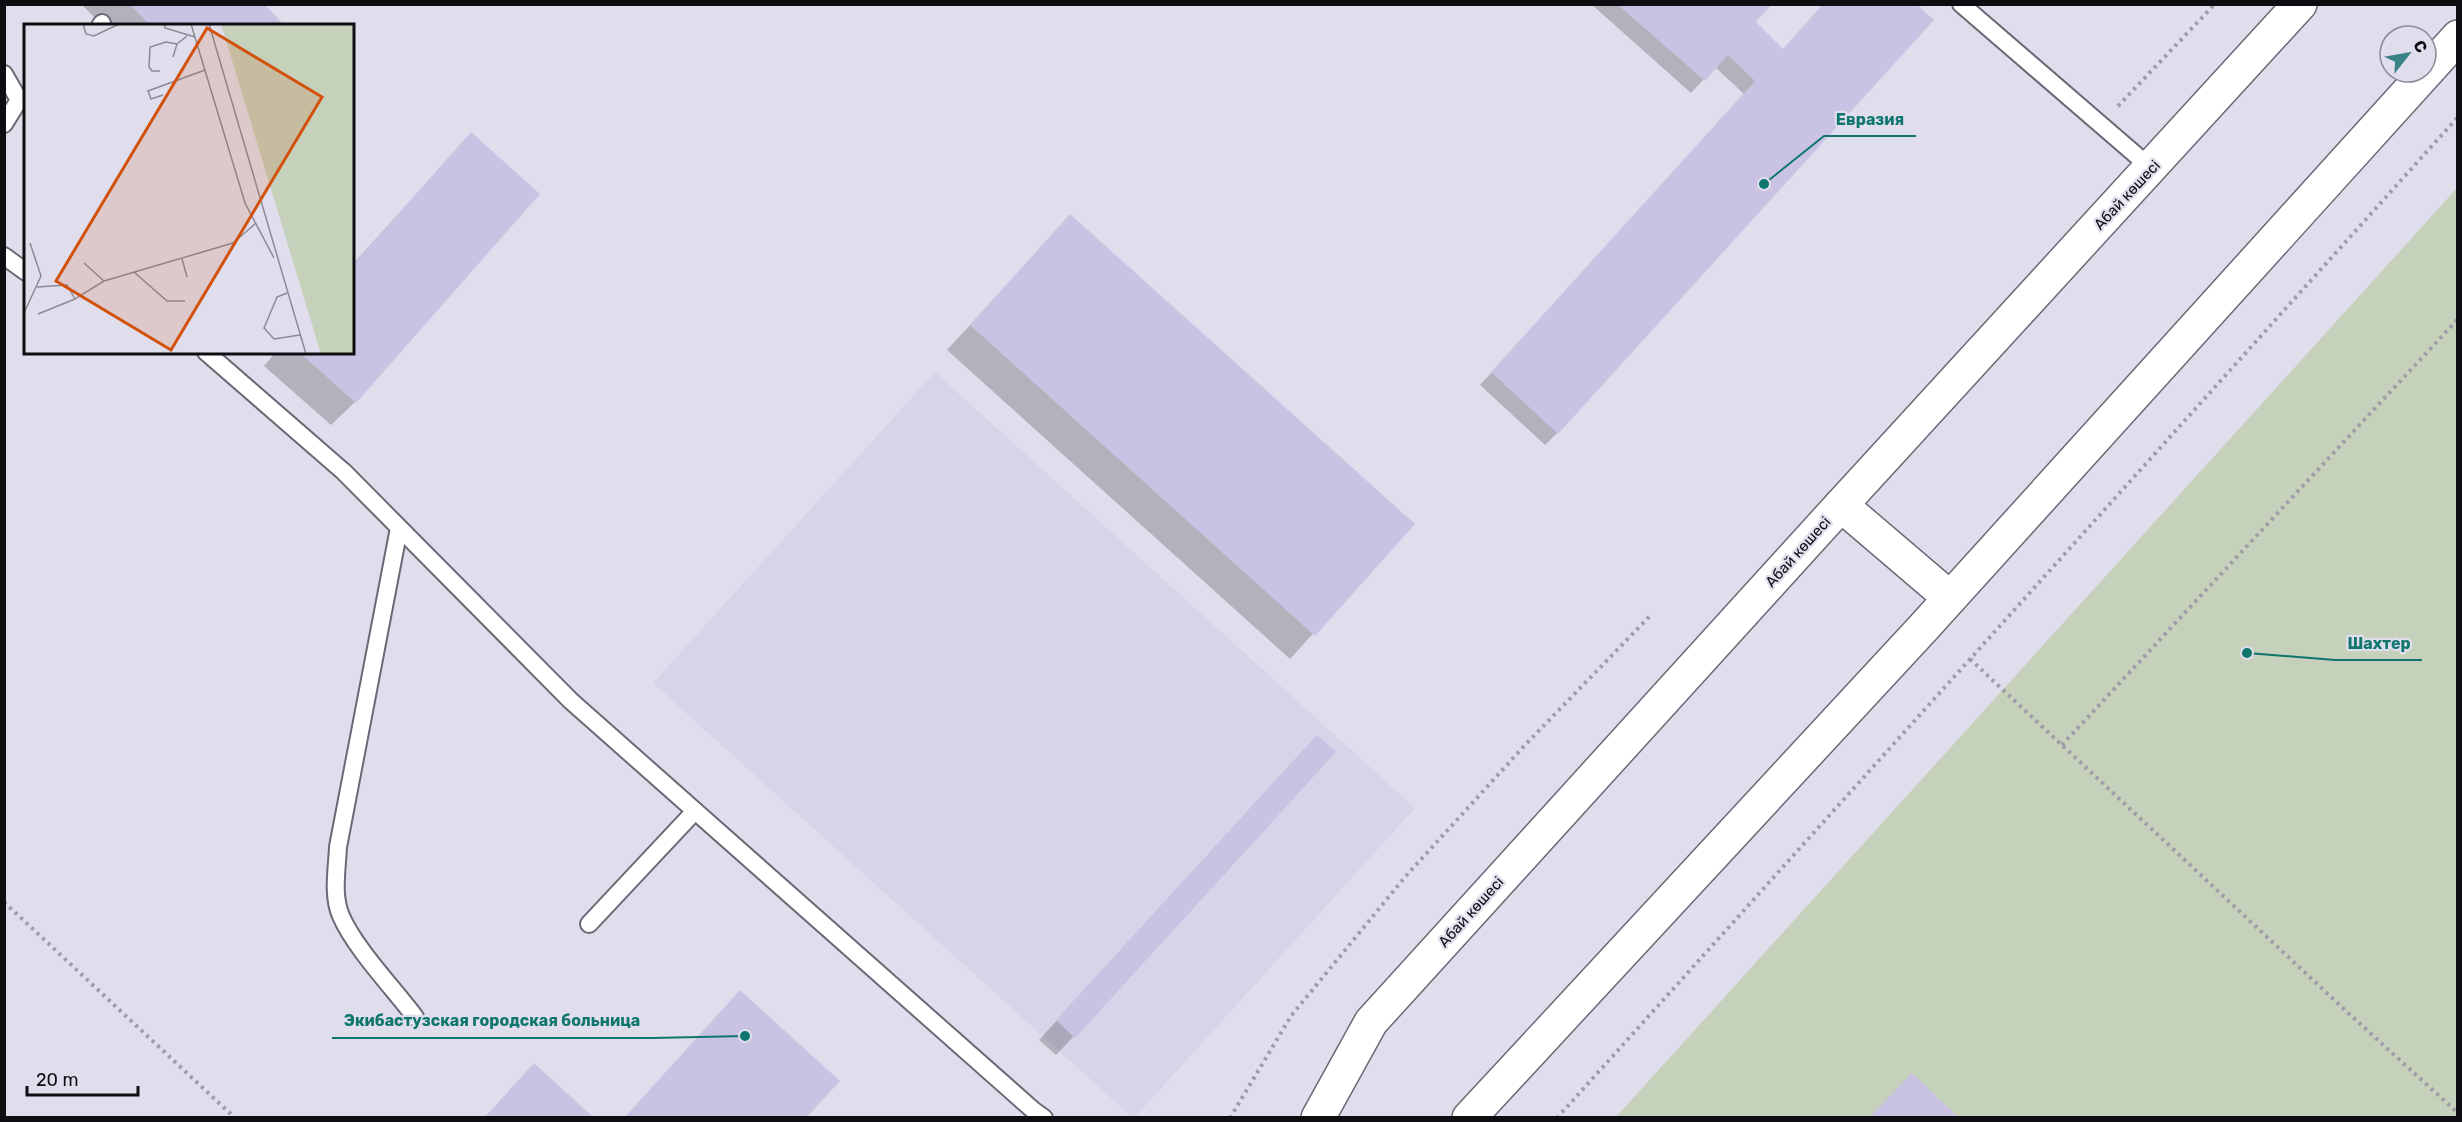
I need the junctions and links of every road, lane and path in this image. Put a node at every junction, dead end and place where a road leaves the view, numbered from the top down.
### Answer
1 (1960, 4) edge
2 (2215, 4) edge
3 (2300, 4) edge
4 (2457, 37) edge
5 (4, 74) edge
6 (22, 99) edge
7 (2457, 117) edge
8 (4, 124) edge
9 (2101, 124) junction
10 (2151, 168) junction
11 (4, 256) edge
12 (24, 271) edge
13 (2457, 319) edge
14 (208, 354) edge
15 (1841, 505) junction
16 (399, 528) junction
17 (1950, 598) junction
18 (1650, 616) dead end
19 (1970, 659) junction
20 (2062, 745) junction
21 (695, 811) junction
22 (4, 902) edge
23 (589, 924) dead end
24 (415, 1017) dead end
25 (2457, 1113) edge
26 (235, 1118) edge
27 (1044, 1118) edge
28 (1230, 1118) edge
29 (1318, 1118) edge
30 (1469, 1118) edge
31 (1557, 1118) edge

1 - 9 lane
2 - 9 path
3 - 10 main road, Абай көшесі
4 - 17 main road
5 - 6 lane
6 - 8 lane
7 - 19 path
9 - 10 lane
10 - 15 main road, Абай көшесі
11 - 12 lane
13 - 20 path
14 - 16 lane
15 - 17 main road
15 - 29 main road, Абай көшесі
16 - 21 lane
16 - 24 lane
17 - 30 main road
18 - 28 path
19 - 20 path
19 - 31 path
20 - 25 path
21 - 23 lane
21 - 27 lane
22 - 26 path

